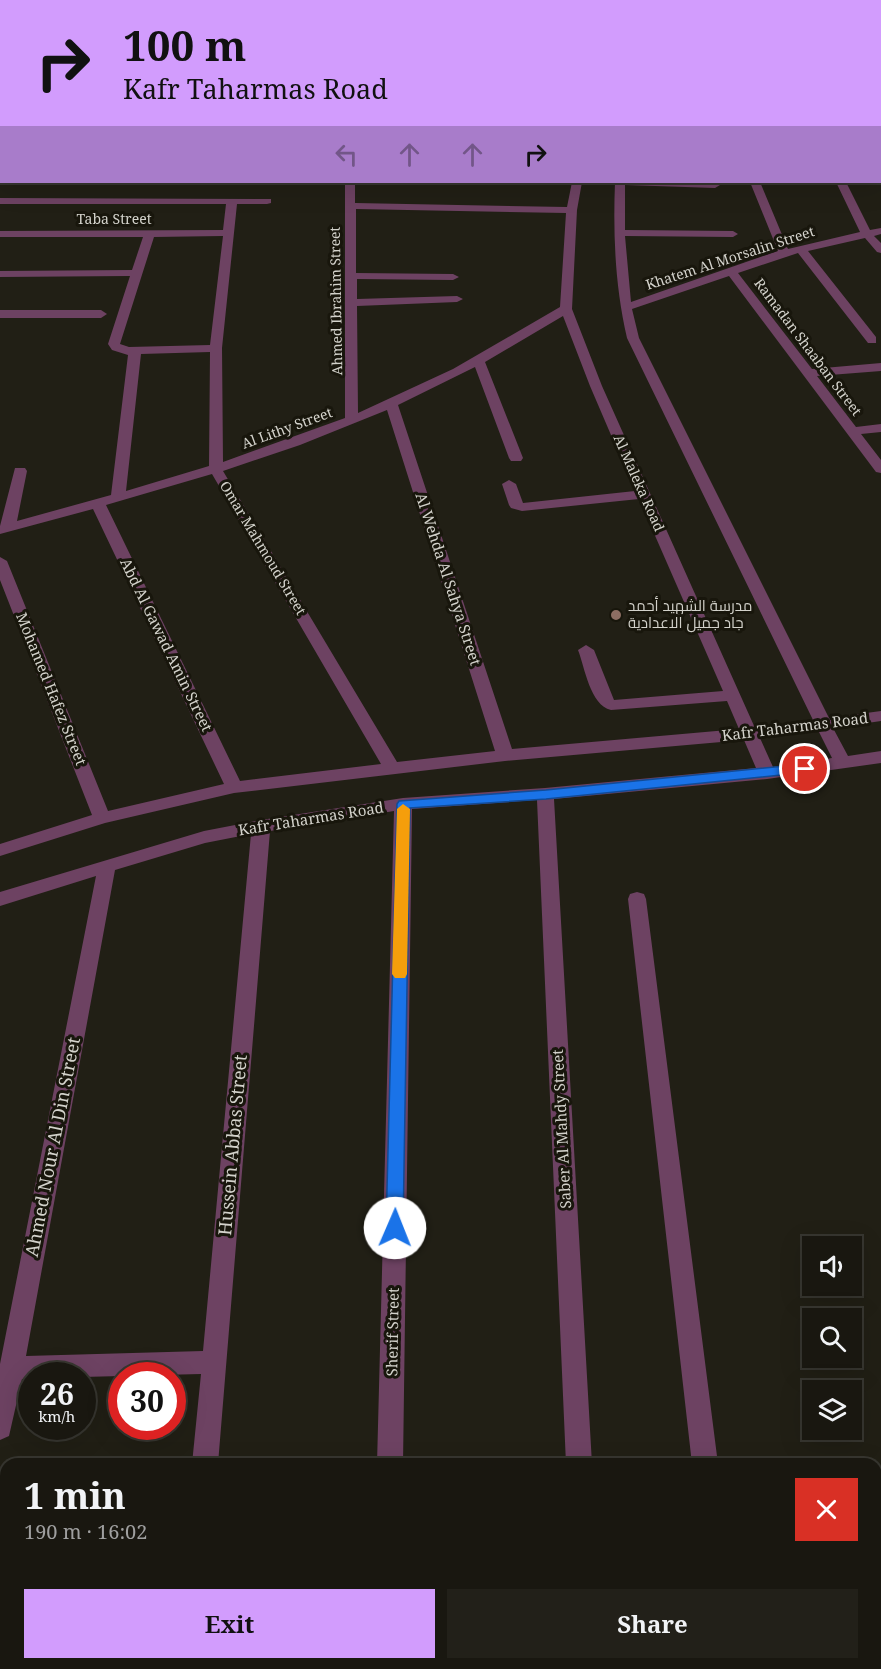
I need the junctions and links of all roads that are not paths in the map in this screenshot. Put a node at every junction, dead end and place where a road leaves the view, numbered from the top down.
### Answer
1 (350, 183) edge
2 (577, 183) edge
3 (620, 183) edge
4 (668, 183) edge
5 (755, 183) edge
6 (841, 183) edge
7 (715, 184) dead end
8 (0, 201) edge
9 (232, 201) junction
10 (267, 201) dead end
11 (350, 206) junction
12 (572, 210) junction
13 (881, 231) edge
14 (150, 233) junction
15 (227, 233) junction
16 (618, 233) junction
17 (866, 233) junction
18 (0, 234) edge
19 (733, 234) dead end
20 (801, 249) junction
21 (881, 250) edge
22 (784, 253) junction
23 (732, 272) junction
24 (136, 273) junction
25 (0, 274) edge
26 (351, 276) junction
27 (453, 277) dead end
28 (457, 299) dead end
29 (351, 303) junction
30 (624, 308) junction
31 (566, 309) junction
32 (0, 314) edge
33 (101, 314) dead end
34 (872, 340) dead end
35 (216, 348) junction
36 (135, 351) junction
37 (479, 362) junction
38 (881, 367) edge
39 (808, 373) junction
40 (391, 404) junction
41 (352, 420) junction
42 (881, 428) edge
43 (852, 431) junction
44 (516, 458) dead end
45 (881, 469) edge
46 (216, 470) junction
47 (20, 471) dead end
48 (509, 484) dead end
49 (644, 495) junction
50 (118, 498) junction
51 (98, 504) junction
52 (4, 529) edge
53 (0, 561) edge
54 (586, 650) dead end
55 (733, 695) junction
56 (881, 716) edge
57 (822, 724) junction
58 (750, 734) junction
59 (505, 755) junction
60 (881, 757) edge
61 (843, 764) junction
62 (391, 766) junction
63 (767, 773) junction
64 (234, 787) junction
65 (546, 794) junction
66 (404, 804) junction
67 (102, 818) junction
68 (261, 826) junction
69 (0, 850) edge
70 (107, 866) junction
71 (0, 899) edge
72 (637, 899) dead end
73 (214, 1362) junction
74 (11, 1368) junction
75 (0, 1428) edge
76 (206, 1458) edge
77 (390, 1458) edge
78 (579, 1458) edge
79 (704, 1458) edge

1 - 11 street, Ahmed Ibrahim Street
2 - 12 street, Al Maleka Road
3 - 16 street
4 - 7 street
5 - 22 street
6 - 17 street
8 - 9 street
9 - 10 street
9 - 15 street, Omar Mahmoud Street
11 - 12 street
11 - 26 street, Ahmed Ibrahim Street
12 - 31 street, Al Maleka Road
13 - 17 street, Khatem Al Morsalin Street
14 - 15 street, Taba Street
14 - 18 street, Taba Street
14 - 24 street
15 - 35 street, Omar Mahmoud Street
16 - 19 street
16 - 30 street
17 - 20 street, Khatem Al Morsalin Street
17 - 21 street
20 - 22 street, Khatem Al Morsalin Street
20 - 34 street
22 - 23 street, Khatem Al Morsalin Street
23 - 30 street, Khatem Al Morsalin Street
23 - 39 street, Ramadan Shaaban Street
24 - 25 street
24 - 36 street
26 - 27 street
26 - 29 street, Ahmed Ibrahim Street
28 - 29 street
29 - 41 street, Ahmed Ibrahim Street
30 - 57 street
31 - 37 street, Al Lithy Street
31 - 49 street, Al Maleka Road
32 - 33 street
35 - 36 street
35 - 46 street, Omar Mahmoud Street
36 - 50 street
37 - 40 street, Al Lithy Street
37 - 44 street
38 - 39 street
39 - 43 street, Ramadan Shaaban Street
40 - 41 street, Al Lithy Street
40 - 59 street, Al Wehda Al Sahya Street
41 - 46 street, Al Lithy Street
42 - 43 street
43 - 45 street, Ramadan Shaaban Street
46 - 50 street, Al Lithy Street
46 - 62 street, Omar Mahmoud Street
47 - 52 street
48 - 49 street
49 - 55 street, Al Maleka Road
50 - 51 street, Al Lithy Street
51 - 52 street, Al Lithy Street
51 - 64 street, Abd Al Gawad Amin Street
53 - 67 street, Mohamed Hafez Street
54 - 55 street
55 - 58 street, Al Maleka Road
56 - 57 street, Kafr Taharmas Road
57 - 58 street, Kafr Taharmas Road
57 - 61 street
58 - 59 street, Kafr Taharmas Road
58 - 63 street, Al Maleka Road
59 - 62 street, Kafr Taharmas Road
60 - 61 street, Kafr Taharmas Road
61 - 63 street, Kafr Taharmas Road
62 - 64 street, Kafr Taharmas Road
63 - 65 street, Kafr Taharmas Road
64 - 67 street, Kafr Taharmas Road
65 - 66 street, Kafr Taharmas Road
65 - 78 street, Saber Al Mahdy Street
66 - 68 street, Kafr Taharmas Road
66 - 77 street, Sherif Street
67 - 69 street, Kafr Taharmas Road
68 - 70 street, Kafr Taharmas Road
68 - 73 street, Hussein Abbas Street
70 - 71 street, Kafr Taharmas Road
70 - 74 street, Ahmed Nour Al Din Street
72 - 79 street
73 - 74 street
73 - 76 street, Hussein Abbas Street
74 - 75 street, Ahmed Nour Al Din Street

